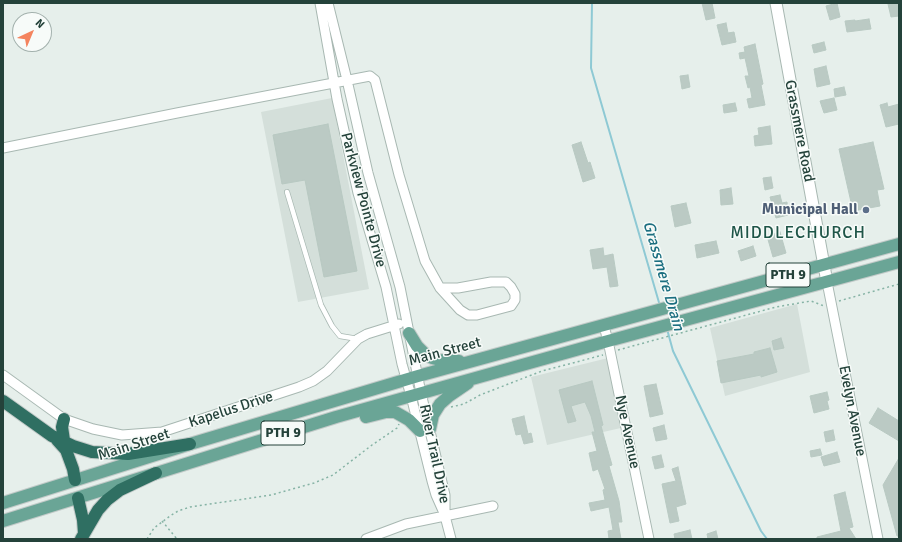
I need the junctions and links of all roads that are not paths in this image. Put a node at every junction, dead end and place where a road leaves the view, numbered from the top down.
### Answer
1 (320, 3) edge
2 (328, 3) edge
3 (776, 3) edge
4 (347, 80) junction
5 (334, 83) junction
6 (3, 148) edge
7 (288, 192) dead end
8 (899, 244) edge
9 (899, 262) edge
10 (824, 265) junction
11 (827, 282) junction
12 (440, 288) junction
13 (394, 326) junction
14 (604, 326) junction
15 (408, 328) junction
16 (358, 339) junction
17 (610, 346) junction
18 (470, 362) junction
19 (3, 375) edge
20 (477, 377) junction
21 (412, 378) junction
22 (416, 394) junction
23 (3, 401) edge
24 (336, 417) junction
25 (64, 419) junction
26 (425, 430) junction
27 (61, 443) junction
28 (190, 444) junction
29 (156, 472) junction
30 (75, 480) junction
31 (78, 498) junction
32 (3, 503) edge
33 (493, 506) dead end
34 (446, 516) junction
35 (3, 521) edge
36 (82, 536) edge
37 (366, 539) edge
38 (451, 539) edge
39 (649, 539) edge
40 (878, 539) edge

1 - 5 street, Parkview Pointe Drive
2 - 4 street, Parkview Pointe Drive
3 - 10 street, Grassmere Road
4 - 5 street
4 - 12 street
4 - 15 street, Parkview Pointe Drive
5 - 6 street
5 - 13 street, Parkview Pointe Drive
7 - 16 lane
8 - 10 main road, Main Street / PTH 9
9 - 11 main road, PTH 9
10 - 11 street, Grassmere Road
10 - 14 main road, Main Street / PTH 9
11 - 17 main road, PTH 9
11 - 40 street, Evelyn Avenue
12 - 12 street
13 - 15 street, Kapelus Drive
13 - 16 street, Kapelus Drive
13 - 21 street, Parkview Pointe Drive
14 - 17 street, Nye Avenue
14 - 18 main road, Main Street / PTH 9
15 - 18 main road
15 - 21 street, Parkview Pointe Drive
16 - 25 street, Kapelus Drive
17 - 20 main road, PTH 9
17 - 39 street, Nye Avenue
18 - 21 main road, Main Street / PTH 9
19 - 25 street, Kapelus Drive
20 - 22 main road, PTH 9
20 - 26 main road
21 - 22 street, Parkview Pointe Drive
21 - 28 main road, Main Street / PTH 9
22 - 24 main road, PTH 9
22 - 26 street, River Trail Drive
23 - 27 highway
24 - 26 main road
24 - 29 main road, PTH 9
25 - 27 highway
26 - 34 street, River Trail Drive
27 - 28 highway
27 - 30 highway
28 - 30 main road, Main Street / PTH 9
29 - 31 main road, PTH 9
29 - 36 highway
30 - 32 main road, Main Street / PTH 9
31 - 35 main road, PTH 9
31 - 36 highway
33 - 34 street, River Trail Drive
34 - 37 street, River Trail Drive
34 - 38 street, River Trail Drive

